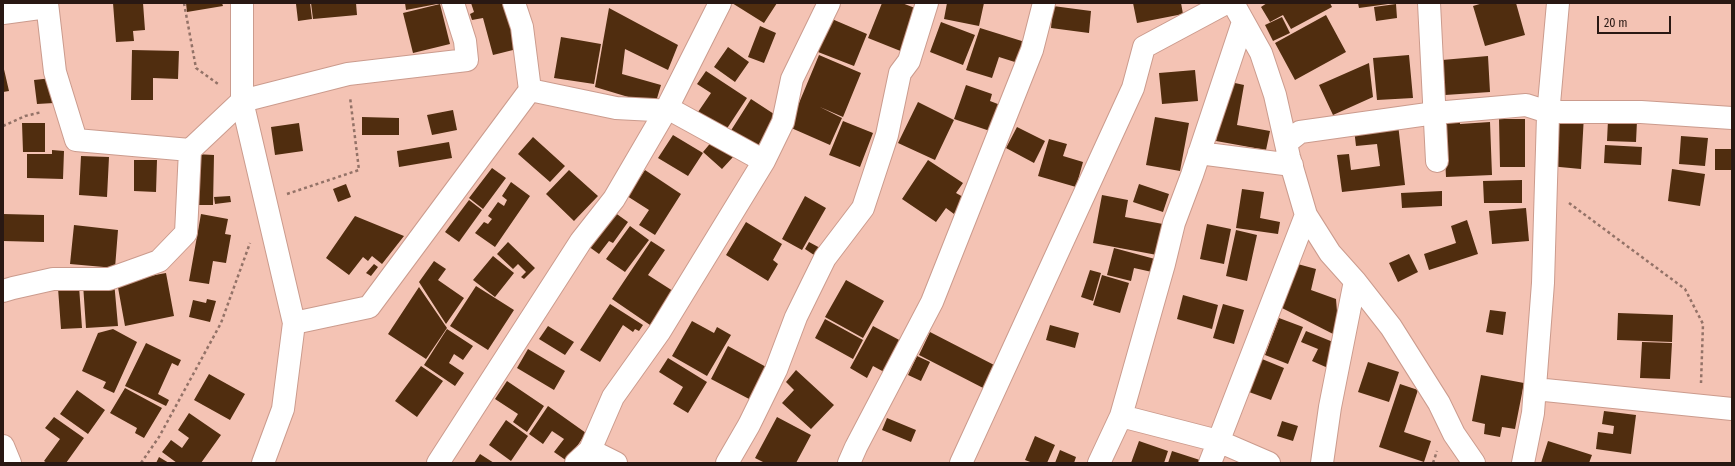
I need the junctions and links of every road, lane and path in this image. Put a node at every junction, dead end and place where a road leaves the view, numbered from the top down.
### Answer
1 (184, 3) edge
2 (242, 3) edge
3 (453, 3) edge
4 (514, 3) edge
5 (720, 3) edge
6 (829, 3) edge
7 (927, 3) edge
8 (1044, 3) edge
9 (1226, 3) edge
10 (1233, 3) edge
11 (1428, 3) edge
12 (1558, 3) edge
13 (47, 5) edge
14 (3, 13) edge
15 (1243, 22) junction
16 (348, 74) junction
17 (530, 90) junction
18 (242, 101) junction
19 (66, 108) junction
20 (666, 110) junction
21 (1548, 112) junction
22 (1435, 113) junction
23 (1732, 118) edge
24 (3, 126) edge
25 (1286, 143) junction
26 (190, 150) junction
27 (1199, 153) junction
28 (764, 161) junction
29 (1437, 161) dead end
30 (1292, 165) junction
31 (1546, 185) junction
32 (266, 201) junction
33 (1306, 215) junction
34 (252, 237) dead end
35 (1355, 281) junction
36 (3, 291) edge
37 (294, 323) junction
38 (1535, 389) junction
39 (1700, 406) junction
40 (1732, 409) edge
41 (1121, 416) junction
42 (1218, 441) junction
43 (3, 446) edge
44 (583, 457) edge
45 (10, 463) edge
46 (140, 463) edge
47 (263, 463) edge
48 (438, 463) edge
49 (616, 463) edge
50 (727, 463) edge
51 (849, 463) edge
52 (961, 463) edge
53 (1099, 463) edge
54 (1210, 463) edge
55 (1269, 463) edge
56 (1322, 463) edge
57 (1474, 463) edge
58 (1523, 463) edge

1 - 18 path
2 - 18 street
3 - 16 street
4 - 17 street
5 - 20 street
6 - 28 street
7 - 50 street
8 - 51 street
9 - 52 street
10 - 15 street
11 - 22 street
12 - 21 street
13 - 14 street
13 - 19 street
15 - 25 street
15 - 27 street
16 - 18 street
16 - 32 path
17 - 20 street
17 - 37 street
18 - 26 street
18 - 32 street
19 - 24 path
19 - 26 street
20 - 28 street
20 - 48 street
21 - 22 street
21 - 23 street
21 - 31 street
22 - 25 street
22 - 29 street
25 - 30 street
26 - 36 street
27 - 30 street
27 - 41 street
28 - 44 street
30 - 33 street
31 - 38 street
31 - 39 path
32 - 37 street
33 - 35 street
33 - 42 street
34 - 46 path
35 - 56 street
35 - 57 street
37 - 47 street
38 - 39 street
38 - 58 street
39 - 40 street
41 - 42 street
41 - 53 street
42 - 54 street
42 - 55 street
43 - 45 street
44 - 49 street

